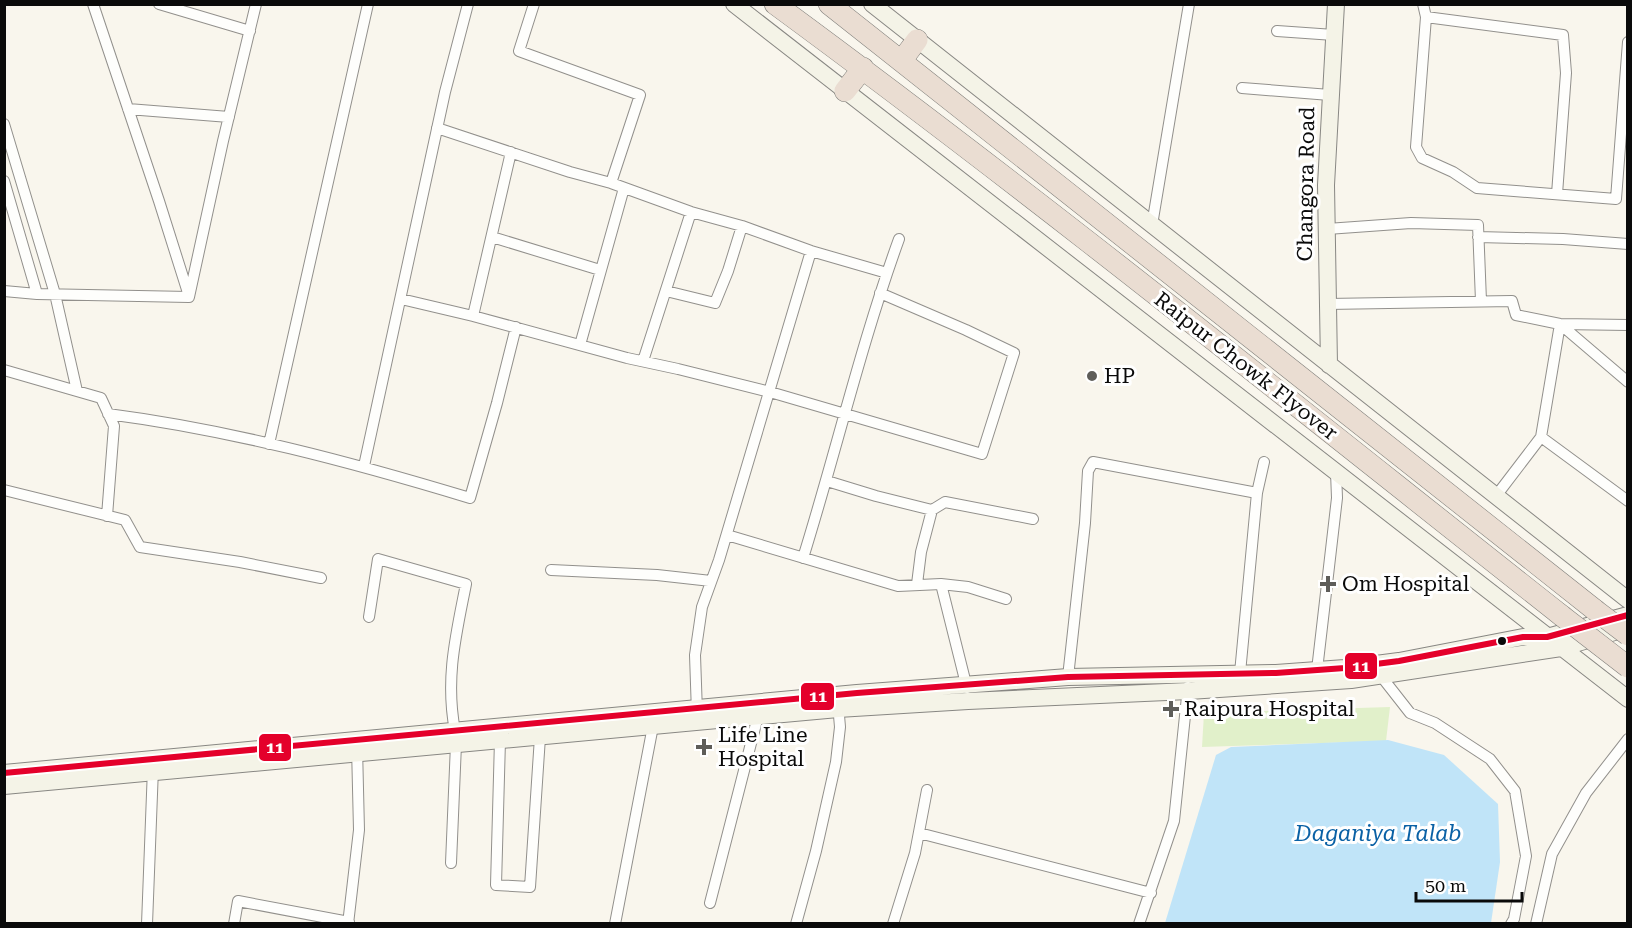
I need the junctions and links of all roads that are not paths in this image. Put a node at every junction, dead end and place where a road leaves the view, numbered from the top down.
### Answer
1 (93, 4) edge
2 (159, 4) edge
3 (256, 4) edge
4 (368, 4) edge
5 (468, 4) edge
6 (534, 4) edge
7 (734, 4) edge
8 (775, 4) edge
9 (830, 4) edge
10 (872, 4) edge
11 (1189, 4) edge
12 (1336, 4) edge
13 (1423, 4) edge
14 (191, 9) edge
15 (1426, 17) junction
16 (250, 31) junction
17 (1277, 31) dead end
18 (1334, 35) junction
19 (917, 40) junction
20 (1628, 42) edge
21 (902, 60) junction
22 (863, 68) junction
23 (1242, 87) dead end
24 (845, 91) junction
25 (1330, 95) junction
26 (128, 109) junction
27 (229, 117) junction
28 (4, 124) edge
29 (437, 128) junction
30 (511, 152) junction
31 (4, 181) edge
32 (611, 183) junction
33 (624, 188) junction
34 (1557, 194) junction
35 (691, 212) junction
36 (1152, 225) junction
37 (742, 226) junction
38 (1327, 230) junction
39 (492, 237) junction
40 (1478, 237) junction
41 (899, 239) dead end
42 (1628, 244) edge
43 (811, 250) junction
44 (600, 270) junction
45 (887, 273) junction
46 (4, 291) edge
47 (666, 291) junction
48 (880, 293) junction
49 (37, 294) junction
50 (55, 294) junction
51 (189, 297) junction
52 (401, 298) junction
53 (1481, 301) junction
54 (1327, 304) junction
55 (473, 316) junction
56 (1560, 324) junction
57 (1628, 324) edge
58 (516, 327) junction
59 (580, 345) junction
60 (644, 360) junction
61 (1329, 365) junction
62 (4, 370) edge
63 (1628, 382) edge
64 (77, 391) junction
65 (770, 392) junction
66 (108, 414) junction
67 (845, 414) junction
68 (1541, 437) junction
69 (269, 444) junction
70 (1264, 462) dead end
71 (364, 466) junction
72 (1336, 472) junction
73 (828, 481) junction
74 (4, 490) edge
75 (1257, 493) junction
76 (1496, 496) junction
77 (1628, 501) edge
78 (932, 510) junction
79 (108, 516) junction
80 (1033, 519) dead end
81 (727, 535) junction
82 (804, 558) junction
83 (551, 570) dead end
84 (321, 578) dead end
85 (711, 582) junction
86 (917, 584) junction
87 (941, 584) junction
88 (1006, 599) dead end
89 (1628, 600) edge
90 (1628, 615) edge
91 (369, 617) dead end
92 (1628, 628) edge
93 (1628, 635) edge
94 (1547, 637) junction
95 (1562, 648) junction
96 (1628, 667) edge
97 (1317, 670) junction
98 (1240, 673) junction
99 (1381, 676) junction
100 (1068, 677) junction
101 (1188, 683) junction
102 (967, 693) junction
103 (1628, 699) edge
104 (838, 702) junction
105 (697, 716) junction
106 (759, 716) junction
107 (653, 726) junction
108 (455, 737) junction
109 (540, 737) junction
110 (1628, 739) edge
111 (500, 740) junction
112 (357, 746) junction
113 (153, 766) junction
114 (4, 773) edge
115 (4, 786) edge
116 (927, 790) dead end
117 (919, 833) junction
118 (451, 863) dead end
119 (1151, 893) junction
120 (710, 903) dead end
121 (348, 923) edge
122 (897, 923) edge
123 (147, 924) edge
124 (234, 924) edge
125 (615, 924) edge
126 (796, 924) edge
127 (1139, 924) edge
128 (1511, 924) edge
129 (1536, 924) edge

1 - 26 street
2 - 14 street
3 - 16 street
4 - 69 street
5 - 29 street
6 - 32 street
7 - 24 street
8 - 22 highway, Raipur Chowk Flyover
9 - 21 highway, Raipur Chowk Flyover
10 - 19 street
11 - 36 street
12 - 18 street, Changora Road
13 - 15 street
14 - 16 street
15 - 34 street
15 - 34 street
16 - 27 street
17 - 18 street
18 - 25 street, Changora Road
19 - 21 highway
19 - 36 street
20 - 34 street
21 - 93 highway, Raipur Chowk Flyover, bridge
22 - 24 highway
22 - 96 highway, Raipur Chowk Flyover, bridge
23 - 25 street
24 - 72 street
25 - 38 street, Changora Road
26 - 27 street
26 - 51 street
27 - 51 street
28 - 50 street
29 - 30 street
29 - 52 street
30 - 32 street
30 - 39 street
31 - 49 street
32 - 33 street
33 - 35 street
33 - 44 street
35 - 37 street
35 - 47 street
36 - 61 street
37 - 43 street
37 - 47 street
38 - 40 street
38 - 54 street, Changora Road
39 - 44 street
39 - 55 street
40 - 42 street
40 - 53 street
41 - 45 street
43 - 45 street
43 - 65 street
44 - 59 street
45 - 48 street
46 - 49 street
47 - 60 street
48 - 67 street
48 - 67 street
49 - 50 street
50 - 51 street
50 - 64 street
52 - 55 street
52 - 71 street
53 - 54 street
53 - 56 street
54 - 61 street, Changora Road
55 - 58 street
56 - 57 street
56 - 63 street
56 - 68 street
58 - 59 street
58 - 71 street
59 - 60 street
60 - 65 street
61 - 76 street
62 - 64 street
64 - 66 street
65 - 67 street
65 - 81 street
66 - 69 street
66 - 79 street
67 - 73 street
68 - 76 street
68 - 77 street
69 - 71 street
70 - 75 street
72 - 94 street
72 - 97 street
73 - 78 street
73 - 82 street
74 - 79 street
75 - 98 street
75 - 100 street
76 - 89 street
78 - 80 street
78 - 86 street
79 - 84 street
81 - 82 street
81 - 85 street
82 - 86 street
83 - 85 street
85 - 105 street
86 - 87 street
87 - 88 street
87 - 102 street
90 - 94 street
91 - 108 street
92 - 95 street
94 - 95 street
94 - 97 street
95 - 99 street
95 - 103 street
97 - 98 street
98 - 101 street
99 - 101 street
99 - 128 street
100 - 101 street
100 - 102 street
101 - 102 street
101 - 119 street
102 - 104 street
104 - 105 street
104 - 106 street
104 - 126 street
105 - 106 street
105 - 107 street
105 - 108 street
106 - 120 street
107 - 109 street
107 - 125 street
108 - 111 street
108 - 112 street
108 - 118 street
109 - 111 street
109 - 111 street
110 - 129 street
112 - 113 street
112 - 121 street
113 - 114 street
113 - 115 street
113 - 123 street
116 - 117 street
117 - 119 street
117 - 122 street
119 - 127 street
121 - 124 street

